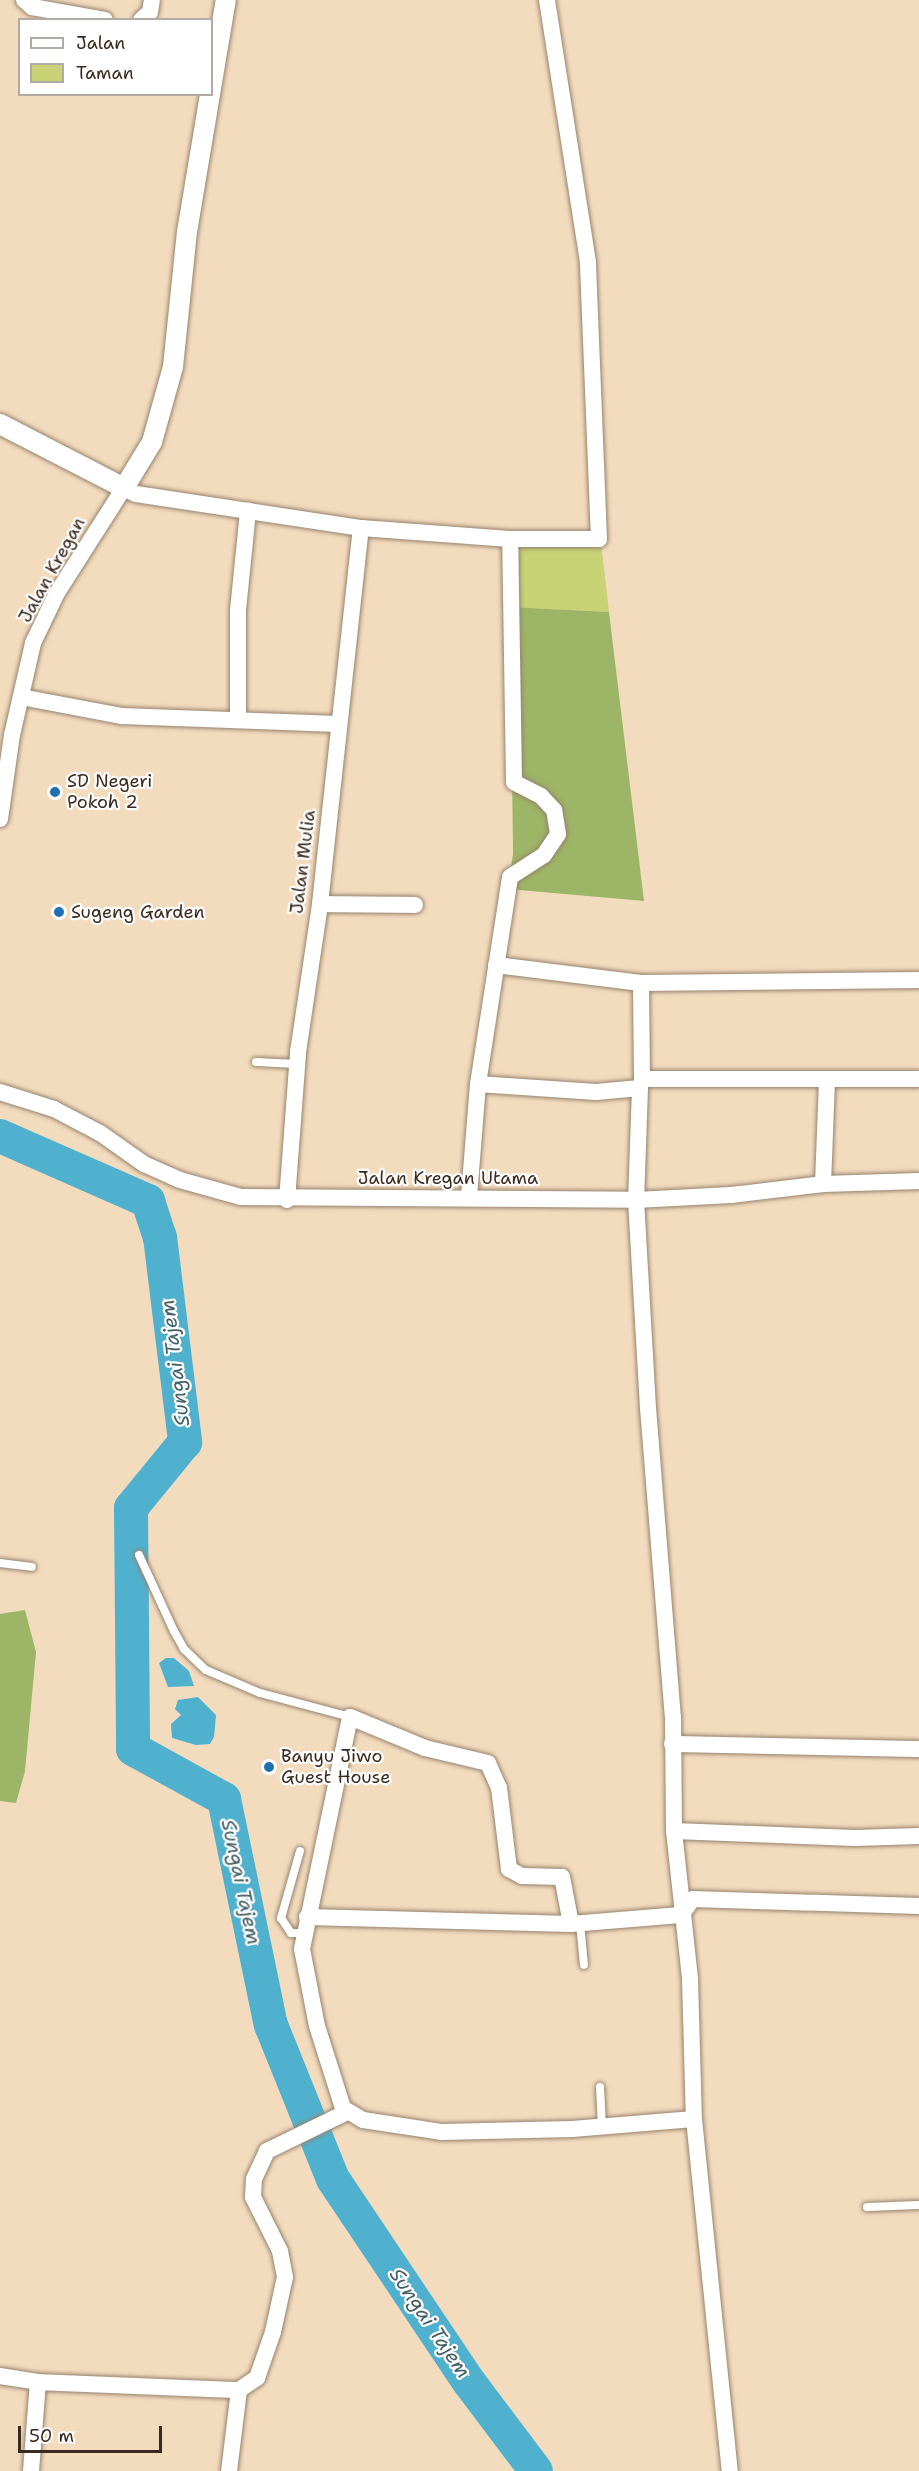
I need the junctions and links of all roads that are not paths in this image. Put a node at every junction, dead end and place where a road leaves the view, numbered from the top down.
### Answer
1 (24, 0) edge
2 (153, 0) edge
3 (226, 0) edge
4 (547, 0) edge
5 (93, 18) edge
6 (143, 18) edge
7 (213, 77) edge
8 (210, 96) edge
9 (0, 423) edge
10 (124, 488) junction
11 (248, 511) junction
12 (361, 528) junction
13 (510, 539) junction
14 (21, 697) junction
15 (238, 720) junction
16 (338, 724) junction
17 (0, 819) edge
18 (320, 904) junction
19 (415, 905) dead end
20 (496, 965) junction
21 (919, 980) edge
22 (641, 983) junction
23 (256, 1062) dead end
24 (297, 1064) junction
25 (919, 1079) edge
26 (827, 1081) junction
27 (478, 1084) junction
28 (0, 1092) edge
29 (919, 1181) edge
30 (823, 1184) junction
31 (469, 1196) junction
32 (286, 1200) junction
33 (636, 1200) junction
34 (139, 1555) dead end
35 (0, 1563) edge
36 (32, 1567) dead end
37 (350, 1717) junction
38 (672, 1744) junction
39 (919, 1749) edge
40 (674, 1831) junction
41 (919, 1836) edge
42 (300, 1851) dead end
43 (919, 1906) edge
44 (681, 1915) junction
45 (576, 1924) junction
46 (306, 1925) junction
47 (584, 1965) dead end
48 (600, 2087) dead end
49 (347, 2112) junction
50 (694, 2119) junction
51 (602, 2127) junction
52 (919, 2205) edge
53 (867, 2207) dead end
54 (0, 2376) edge
55 (38, 2382) junction
56 (239, 2390) junction
57 (31, 2471) edge
58 (229, 2471) edge
59 (730, 2471) edge

1 - 5 street
2 - 6 street
3 - 7 street
4 - 13 street
8 - 10 street
9 - 10 street
10 - 11 street
10 - 14 street, Jalan Kregan
11 - 12 street
11 - 15 street
12 - 13 street
12 - 16 street, Jalan Mulia
13 - 20 street
14 - 15 street
14 - 17 street, Jalan Kregan
15 - 16 street
16 - 18 street, Jalan Mulia
18 - 19 street
18 - 24 street, Jalan Mulia
20 - 22 street
20 - 27 street
21 - 22 street
22 - 26 street
23 - 24 lane
24 - 32 street, Jalan Mulia
25 - 26 street
26 - 30 street
27 - 31 street
27 - 33 street
28 - 32 street, Jalan Kregan Utama
29 - 30 street, Jalan Kregan Utama
30 - 33 street, Jalan Kregan Utama
31 - 32 street, Jalan Kregan Utama
31 - 33 street, Jalan Kregan Utama
33 - 38 street
34 - 37 lane
35 - 36 lane
37 - 45 street
37 - 46 street
38 - 39 street
38 - 40 street
40 - 41 street
40 - 44 street
42 - 46 lane
43 - 44 street
44 - 45 street
44 - 50 street
45 - 46 street
45 - 47 lane
46 - 49 street
48 - 51 lane
49 - 51 street
49 - 56 street
50 - 51 street
50 - 59 street
52 - 53 lane
54 - 55 street
55 - 56 street
55 - 57 street
56 - 58 street

